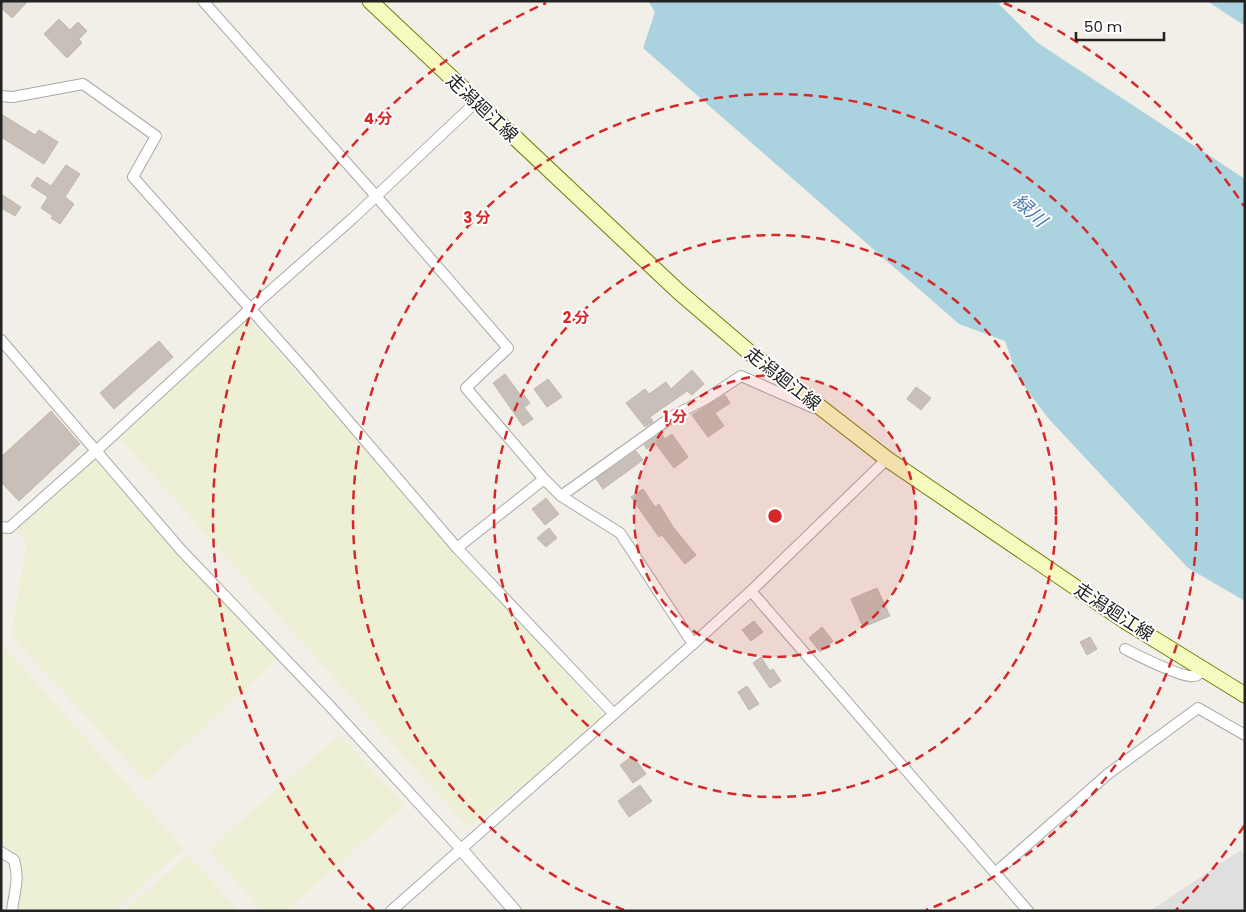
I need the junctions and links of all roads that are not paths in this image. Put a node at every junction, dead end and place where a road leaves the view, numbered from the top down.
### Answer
1 (203, 1) edge
2 (370, 1) edge
3 (1, 96) edge
4 (476, 102) junction
5 (376, 196) junction
6 (250, 309) junction
7 (1, 340) edge
8 (828, 414) junction
9 (96, 451) junction
10 (887, 458) junction
11 (544, 479) junction
12 (561, 496) junction
13 (1, 527) edge
14 (456, 548) junction
15 (751, 591) junction
16 (693, 644) junction
17 (1125, 650) dead end
18 (1204, 670) junction
19 (1245, 695) edge
20 (614, 714) junction
21 (1245, 735) edge
22 (460, 848) junction
23 (1, 852) edge
24 (995, 874) junction
25 (12, 911) edge
26 (391, 911) edge
27 (515, 911) edge
28 (1028, 911) edge

1 - 5 street
2 - 4 main road, 走潟廻江線
3 - 6 street
4 - 5 street
4 - 8 main road, 走潟廻江線
5 - 6 street
5 - 11 street
6 - 9 street
6 - 14 street
7 - 9 street
8 - 10 main road, 走潟廻江線
8 - 12 street
9 - 13 street
9 - 22 street
10 - 15 street
10 - 18 main road, 走潟廻江線
11 - 12 street
11 - 14 street
12 - 16 street
14 - 20 street
15 - 16 street
15 - 24 street
16 - 20 street
17 - 18 street
18 - 19 main road, 走潟廻江線
20 - 22 street
21 - 24 street
22 - 26 street
22 - 27 street
23 - 25 street
24 - 28 street

